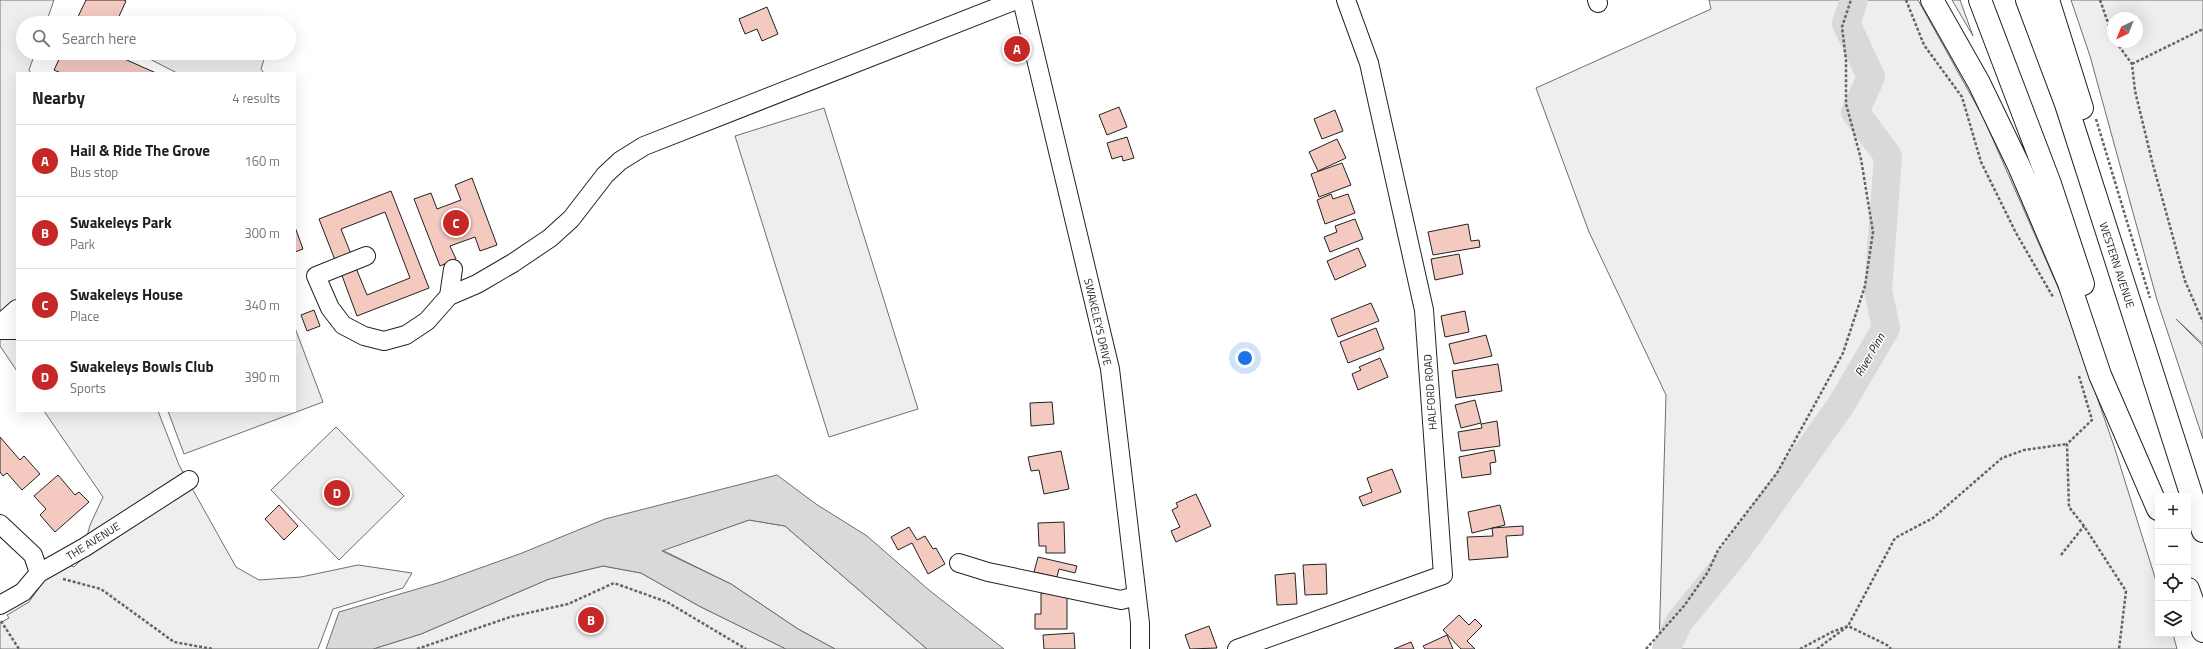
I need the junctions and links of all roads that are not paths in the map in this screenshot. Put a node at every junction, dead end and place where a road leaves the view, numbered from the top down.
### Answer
1 (1016, 0) edge
2 (1022, 0) edge
3 (1346, 0) edge
4 (1932, 0) edge
5 (1980, 0) edge
6 (2027, 0) edge
7 (2048, 0) edge
8 (366, 256) dead end
9 (453, 269) dead end
10 (449, 296) junction
11 (16, 309) edge
12 (0, 324) edge
13 (0, 330) edge
14 (16, 330) edge
15 (2169, 426) junction
16 (189, 480) dead end
17 (2155, 495) edge
18 (2155, 502) edge
19 (0, 524) edge
20 (2203, 531) edge
21 (959, 563) dead end
22 (39, 573) junction
23 (1136, 596) junction
24 (2191, 597) edge
25 (0, 605) edge
26 (2203, 631) edge
27 (1140, 649) edge
28 (1237, 649) edge

1 - 10 street
2 - 23 street, SWAKELEYS DRIVE
3 - 28 street, HALFORD ROAD
4 - 18 highway
5 - 17 highway
6 - 15 highway, WESTERN AVENUE
7 - 15 highway
8 - 10 street
9 - 10 street
11 - 12 street
13 - 14 street
15 - 20 highway, WESTERN AVENUE
16 - 22 street, THE AVENUE
19 - 22 street
21 - 23 street
22 - 25 street, THE AVENUE
23 - 27 street, SWAKELEYS DRIVE
24 - 26 highway

